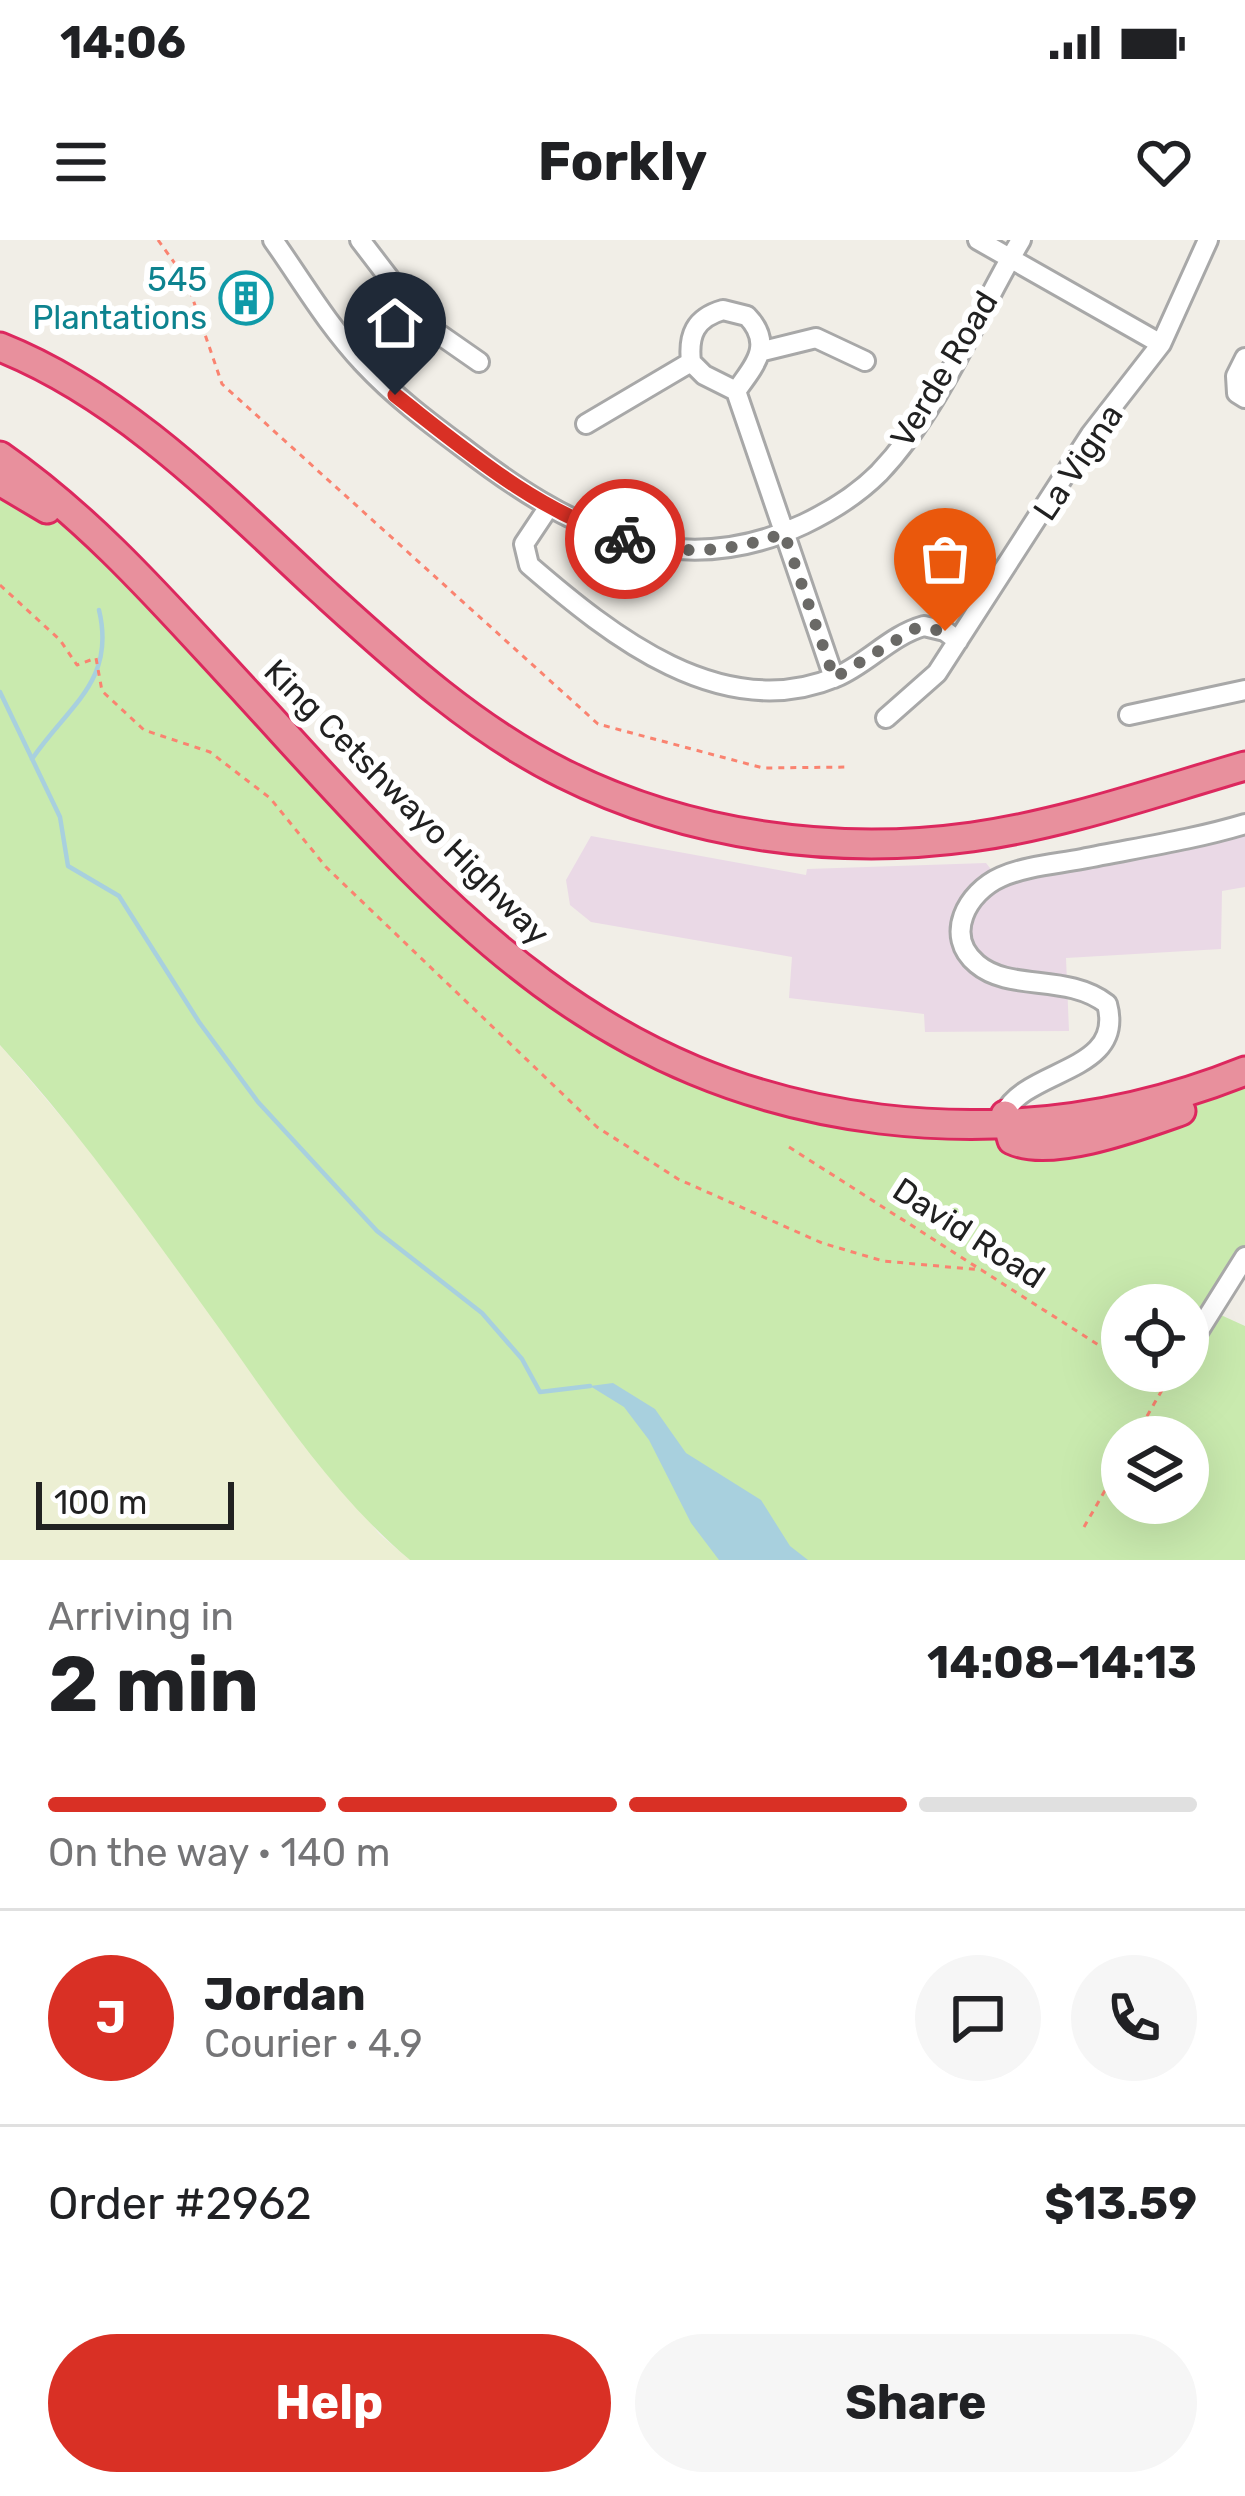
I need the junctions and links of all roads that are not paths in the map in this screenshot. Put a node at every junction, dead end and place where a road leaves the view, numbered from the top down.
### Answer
1 (273, 240) edge
2 (360, 240) edge
3 (978, 240) edge
4 (1021, 240) edge
5 (1208, 240) edge
6 (1010, 259) junction
7 (413, 316) junction
8 (0, 331) edge
9 (1161, 344) junction
10 (0, 347) edge
11 (763, 351) junction
12 (28, 358) junction
13 (1245, 358) edge
14 (865, 361) dead end
15 (362, 362) junction
16 (479, 362) dead end
17 (691, 362) junction
18 (736, 392) junction
19 (1245, 398) edge
20 (586, 424) dead end
21 (0, 456) edge
22 (0, 481) edge
23 (548, 508) junction
24 (784, 533) junction
25 (98, 536) junction
26 (958, 641) junction
27 (834, 678) junction
28 (1245, 690) edge
29 (1129, 716) dead end
30 (886, 718) dead end
31 (1245, 766) edge
32 (1245, 824) edge
33 (1245, 1071) edge
34 (1245, 1083) edge
35 (1005, 1120) junction
36 (1245, 1257) edge
37 (1209, 1314) edge

1 - 15 street, Verde Road
2 - 7 street
3 - 6 street
4 - 6 street, Verde Road
5 - 9 street, La Vigna
6 - 9 street
6 - 24 street, Verde Road
7 - 15 street
7 - 16 street
8 - 12 highway
9 - 26 street, La Vigna
10 - 12 highway
11 - 14 street
11 - 17 street
11 - 18 street
12 - 31 highway
13 - 19 street
15 - 23 street, Verde Road
17 - 18 street
17 - 20 street
18 - 24 street
21 - 25 highway, King Cetshwayo Highway
22 - 25 highway
23 - 24 street, Verde Road
23 - 27 street
24 - 27 street
25 - 35 highway, King Cetshwayo Highway
26 - 27 street
26 - 30 street, La Vigna
28 - 29 street
32 - 35 street
33 - 35 highway, King Cetshwayo Highway
34 - 35 highway
36 - 37 street

